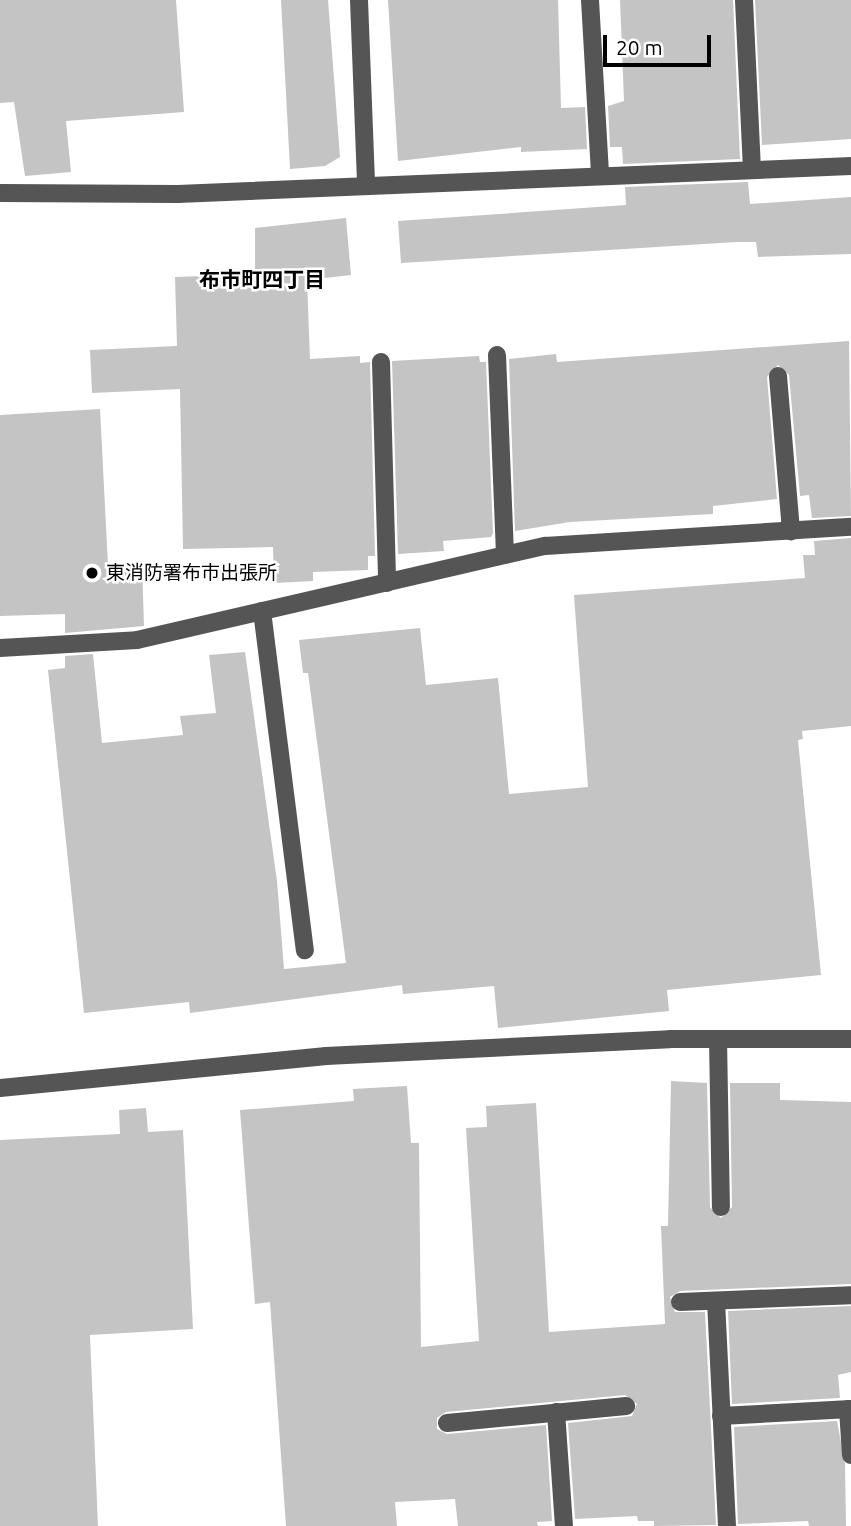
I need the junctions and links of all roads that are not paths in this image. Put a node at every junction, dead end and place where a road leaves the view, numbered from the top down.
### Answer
1 (359, 0) edge
2 (590, 0) edge
3 (744, 0) edge
4 (851, 166) edge
5 (752, 169) junction
6 (600, 174) junction
7 (366, 186) junction
8 (0, 193) edge
9 (497, 355) dead end
10 (381, 362) dead end
11 (778, 376) dead end
12 (851, 527) edge
13 (791, 531) junction
14 (505, 555) junction
15 (387, 583) junction
16 (262, 611) junction
17 (0, 648) edge
18 (305, 950) dead end
19 (718, 1039) junction
20 (851, 1039) edge
21 (0, 1088) edge
22 (721, 1207) dead end
23 (851, 1295) edge
24 (716, 1301) junction
25 (680, 1302) dead end
26 (626, 1406) dead end
27 (850, 1409) edge
28 (556, 1412) junction
29 (721, 1416) junction
30 (447, 1423) dead end
31 (851, 1455) edge
32 (564, 1526) edge
33 (727, 1526) edge

1 - 7 street
2 - 6 street
3 - 5 street
4 - 5 street
5 - 6 street
6 - 7 street
7 - 8 street
9 - 14 street
10 - 15 street
11 - 13 street
12 - 13 street
13 - 14 street
14 - 15 street
15 - 16 street
16 - 17 street
16 - 18 street
19 - 20 street
19 - 21 street
19 - 22 street
23 - 24 street
24 - 25 street
24 - 29 street
26 - 28 street
27 - 29 street
27 - 31 street
28 - 30 street
28 - 32 street
29 - 33 street

